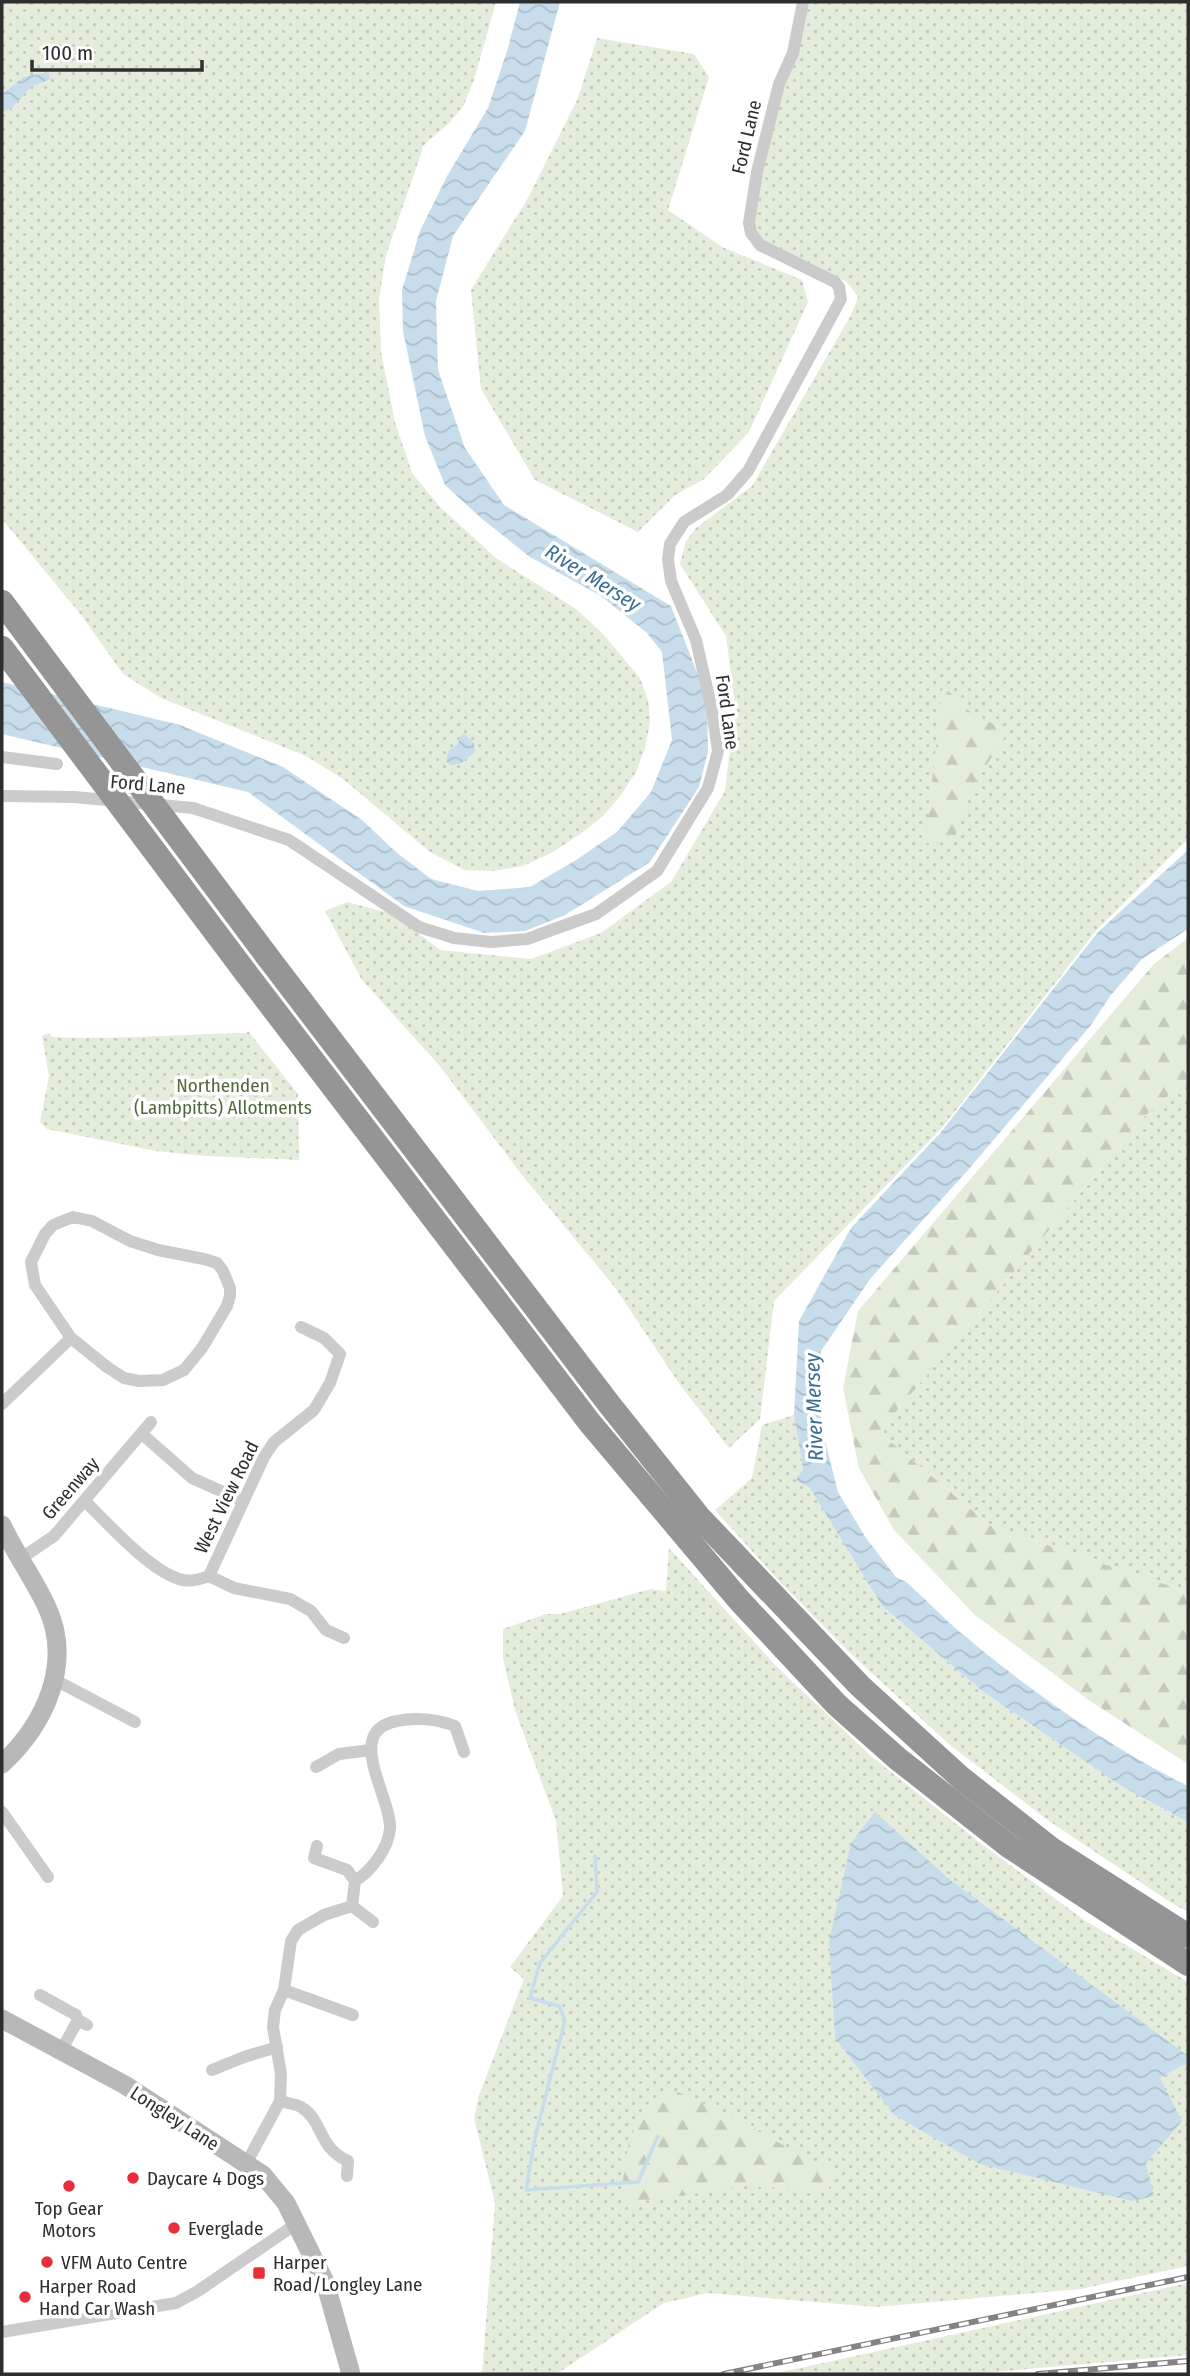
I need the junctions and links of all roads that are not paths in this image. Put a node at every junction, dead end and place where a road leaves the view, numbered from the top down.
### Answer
1 (803, 2) edge
2 (2, 602) edge
3 (2, 648) edge
4 (2, 757) edge
5 (57, 764) dead end
6 (2, 796) edge
7 (301, 1327) dead end
8 (71, 1338) junction
9 (2, 1404) edge
10 (151, 1422) dead end
11 (142, 1434) junction
12 (243, 1501) junction
13 (85, 1502) junction
14 (8, 1544) edge
15 (209, 1576) junction
16 (344, 1638) dead end
17 (55, 1680) junction
18 (135, 1722) dead end
19 (371, 1750) junction
20 (464, 1752) dead end
21 (2, 1764) edge
22 (316, 1767) dead end
23 (2, 1812) edge
24 (317, 1846) dead end
25 (48, 1877) dead end
26 (355, 1881) junction
27 (352, 1906) junction
28 (373, 1922) dead end
29 (1188, 1936) edge
30 (1188, 1964) edge
31 (284, 1990) junction
32 (40, 1995) dead end
33 (353, 2015) dead end
34 (2, 2019) edge
35 (277, 2047) junction
36 (61, 2051) junction
37 (212, 2070) dead end
38 (280, 2101) junction
39 (246, 2164) junction
40 (347, 2176) dead end
41 (296, 2224) junction
42 (2, 2332) edge
43 (351, 2374) edge

1 - 6 street, Ford Lane
2 - 29 highway, bridge
3 - 30 highway, bridge
4 - 5 street
7 - 12 street, West View Road
8 - 8 street
8 - 9 street
10 - 11 street, Greenway
11 - 12 street
11 - 13 street, Greenway
12 - 15 street, West View Road
13 - 14 street, Greenway
13 - 15 street, West View Road
14 - 17 main road
15 - 16 street
17 - 18 street
17 - 21 main road
19 - 20 street
19 - 22 street
19 - 26 street
23 - 25 street
24 - 26 street
26 - 27 street
27 - 28 street
27 - 31 street
31 - 33 street
31 - 35 street
32 - 36 street
34 - 36 main road, Longley Lane
35 - 37 street
35 - 38 street
36 - 39 main road, Longley Lane
38 - 39 street
38 - 40 street
39 - 41 main road, Longley Lane
41 - 42 street
41 - 43 main road, Longley Lane

